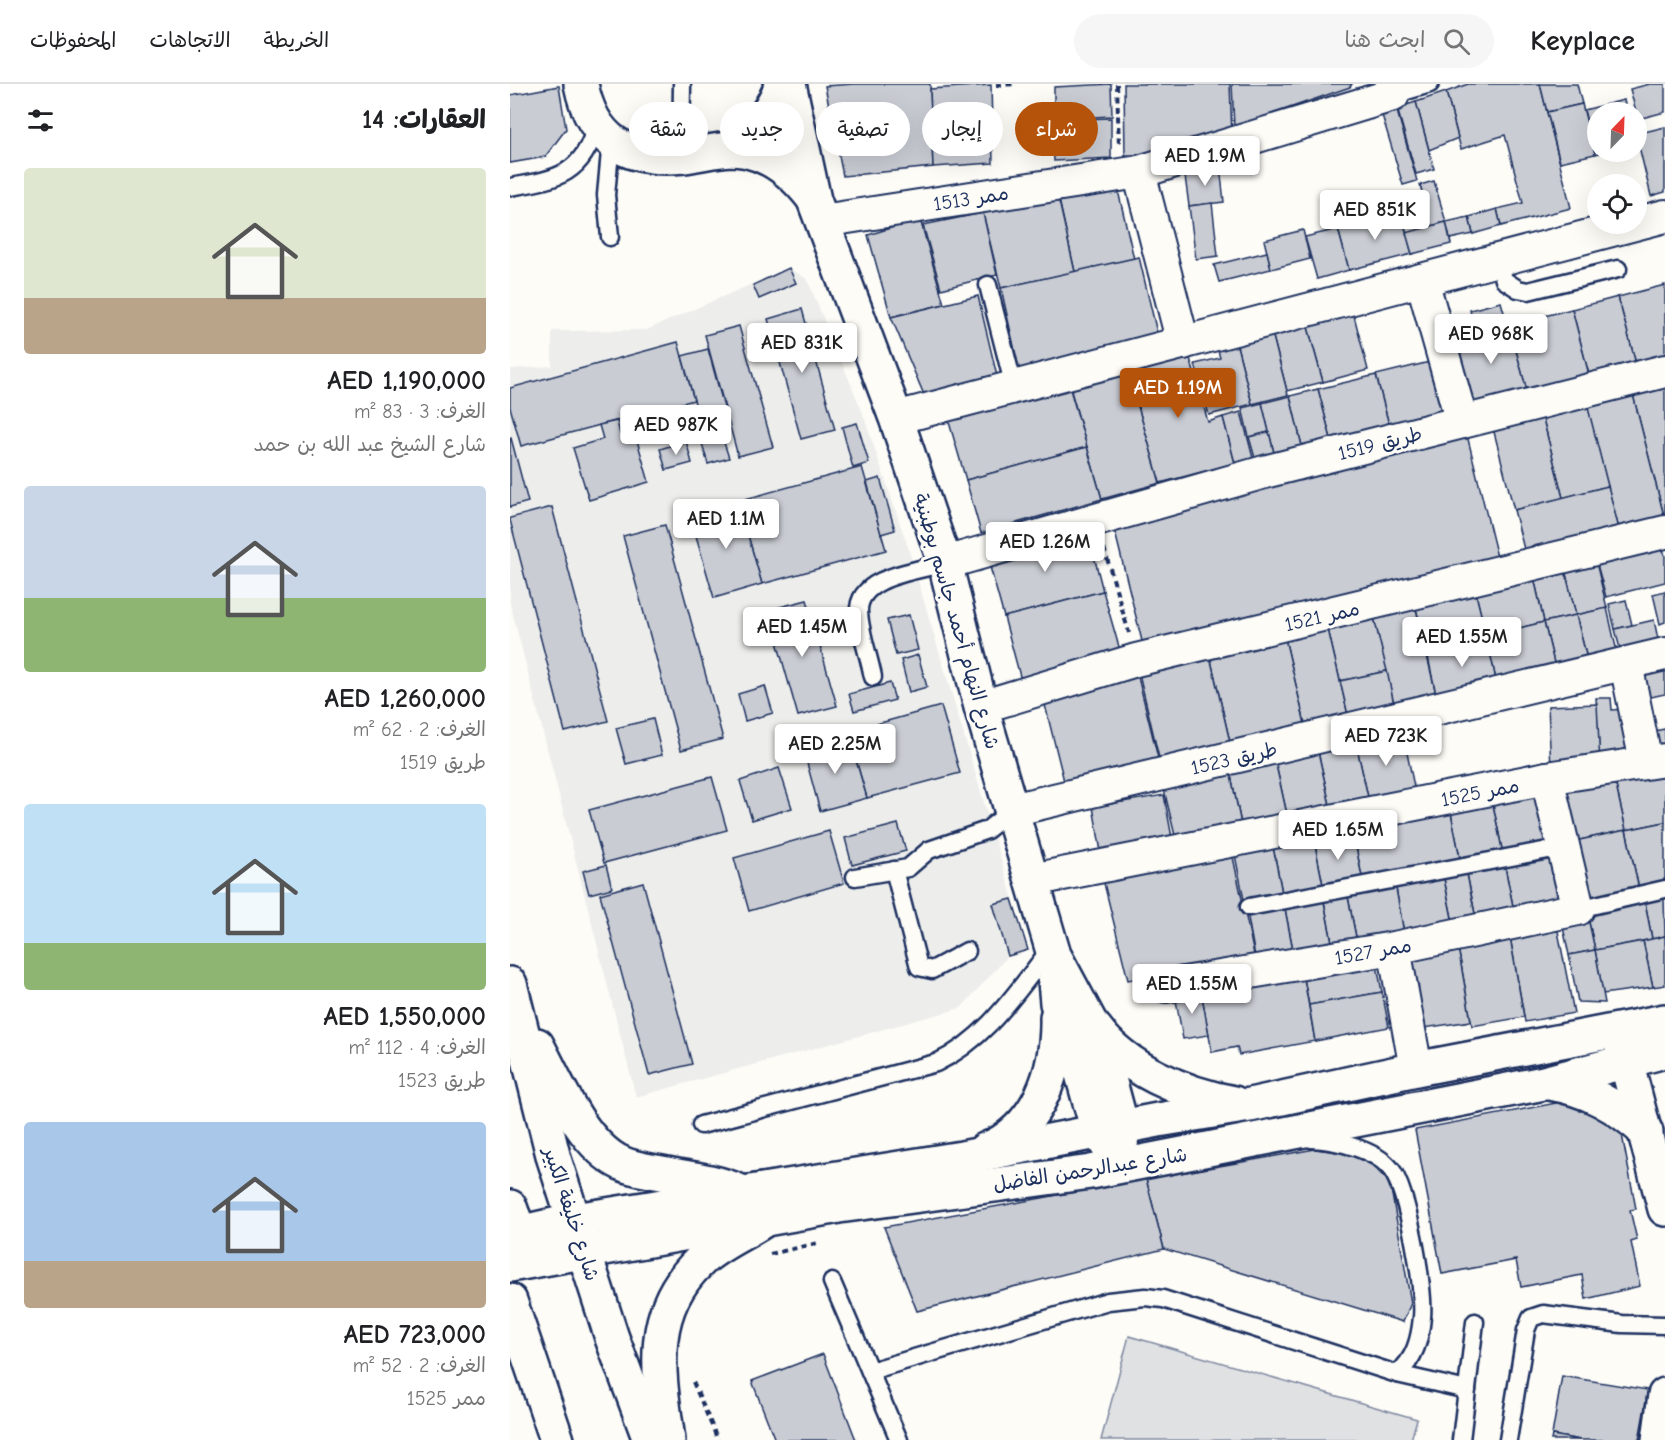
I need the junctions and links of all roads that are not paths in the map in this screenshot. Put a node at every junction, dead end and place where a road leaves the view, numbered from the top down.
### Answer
1 (581, 84) edge
2 (682, 84) edge
3 (782, 84) edge
4 (789, 84) edge
5 (1430, 84) edge
6 (1393, 90) edge
7 (682, 102) edge
8 (773, 102) edge
9 (603, 133) junction
10 (629, 151) edge
11 (647, 156) edge
12 (681, 156) edge
13 (762, 156) edge
14 (1130, 174) junction
15 (510, 187) edge
16 (818, 210) junction
17 (1665, 216) edge
18 (610, 237) dead end
19 (1499, 260) junction
20 (1618, 269) dead end
21 (1422, 280) junction
22 (988, 285) dead end
23 (1183, 343) junction
24 (1665, 371) edge
25 (1014, 387) junction
26 (896, 418) junction
27 (1462, 422) junction
28 (1665, 532) edge
29 (945, 563) junction
30 (1665, 654) edge
31 (1626, 664) junction
32 (873, 677) dead end
33 (981, 707) junction
34 (1656, 761) edge
35 (1546, 778) junction
36 (1012, 810) junction
37 (1564, 847) junction
38 (894, 870) junction
39 (855, 877) dead end
40 (1032, 880) junction
41 (1665, 889) edge
42 (1249, 907) dead end
43 (1578, 909) junction
44 (1394, 948) junction
45 (967, 951) dead end
46 (1053, 951) junction
47 (1166, 986) dead end
48 (512, 993) edge
49 (1057, 1003) junction
50 (1090, 1022) junction
51 (1644, 1041) edge
52 (1416, 1069) junction
53 (1544, 1083) junction
54 (1250, 1106) junction
55 (701, 1125) dead end
56 (1656, 1132) edge
57 (1265, 1137) junction
58 (1114, 1149) junction
59 (962, 1158) junction
60 (741, 1192) junction
61 (1665, 1209) edge
62 (575, 1220) junction
63 (761, 1222) junction
64 (513, 1225) edge
65 (585, 1253) junction
66 (510, 1265) edge
67 (832, 1282) dead end
68 (510, 1301) edge
69 (1475, 1322) dead end
70 (1665, 1325) edge
71 (510, 1339) edge
72 (532, 1370) junction
73 (870, 1371) junction
74 (1397, 1374) junction
75 (1467, 1390) junction
76 (1665, 1395) edge
77 (557, 1440) edge
78 (650, 1440) edge
79 (668, 1440) edge
80 (899, 1440) edge
81 (1461, 1440) edge
82 (1508, 1440) edge
83 (1659, 1440) edge

1 - 9 street
2 - 7 lane
3 - 8 street
4 - 16 street, شارع النهام أحمد جاسم بوطبنية
5 - 6 lane, ممر 1513
6 - 14 street, ممر 1513
9 - 10 street
9 - 15 lane
9 - 18 lane
11 - 12 street
13 - 16 street
14 - 16 street, ممر 1513
14 - 23 street
16 - 26 street, شارع النهام أحمد جاسم بوطبنية
17 - 19 street
19 - 20 lane
19 - 21 street
21 - 23 street
21 - 27 street
22 - 25 lane
23 - 25 street
24 - 27 street, طريق 1519
25 - 26 street
26 - 29 street, شارع النهام أحمد جاسم بوطبنية
27 - 29 street, طريق 1519
28 - 33 street, ممر 1521
29 - 32 lane
29 - 33 street, شارع النهام أحمد جاسم بوطبنية
30 - 31 street, طريق 1523
31 - 34 street, ممر 1525
31 - 36 street, طريق 1523
33 - 36 street, شارع النهام أحمد جاسم بوطبنية
34 - 35 street, ممر 1525
35 - 37 street
35 - 40 street, ممر 1525
36 - 38 lane
36 - 40 street, شارع النهام أحمد جاسم بوطبنية
37 - 42 lane
37 - 43 street
38 - 39 lane
38 - 45 lane
40 - 46 street, شارع النهام أحمد جاسم بوطبنية
41 - 43 lane, ممر 1527
43 - 44 street, ممر 1527
44 - 47 street, ممر 1527
44 - 52 street
46 - 49 street, شارع النهام أحمد جاسم بوطبنية
46 - 50 street, شارع النهام أحمد جاسم بوطبنية
46 - 55 lane
48 - 60 street
48 - 62 street, شارع خليفة الكبير
49 - 58 street, شارع النهام أحمد جاسم بوطبنية
49 - 59 street
50 - 54 street
50 - 58 street, شارع النهام أحمد جاسم بوطبنية
51 - 52 street, شارع عبدالرحمن الفاضل
51 - 53 street, شارع عبدالرحمن الفاضل
51 - 56 street
52 - 54 street, شارع عبدالرحمن الفاضل
53 - 56 street
53 - 57 street, شارع عبدالرحمن الفاضل
54 - 58 street, شارع عبدالرحمن الفاضل
56 - 61 street
57 - 58 street, شارع عبدالرحمن الفاضل
57 - 74 lane
58 - 59 street, شارع عبدالرحمن الفاضل
58 - 63 street, شارع عبدالرحمن الفاضل
59 - 60 street, شارع عبدالرحمن الفاضل
60 - 62 street, شارع عبدالرحمن الفاضل
62 - 64 street, شارع عبدالرحمن الفاضل
62 - 65 street, شارع خليفة الكبير
63 - 65 street, شارع عبدالرحمن الفاضل
63 - 79 street
64 - 65 street
65 - 66 street, شارع عبدالرحمن الفاضل
65 - 78 street, شارع خليفة الكبير
67 - 73 lane
68 - 72 street
69 - 75 lane
70 - 82 lane
71 - 72 street
72 - 77 street
73 - 74 lane
73 - 80 lane
74 - 75 lane
75 - 81 lane
76 - 83 street

